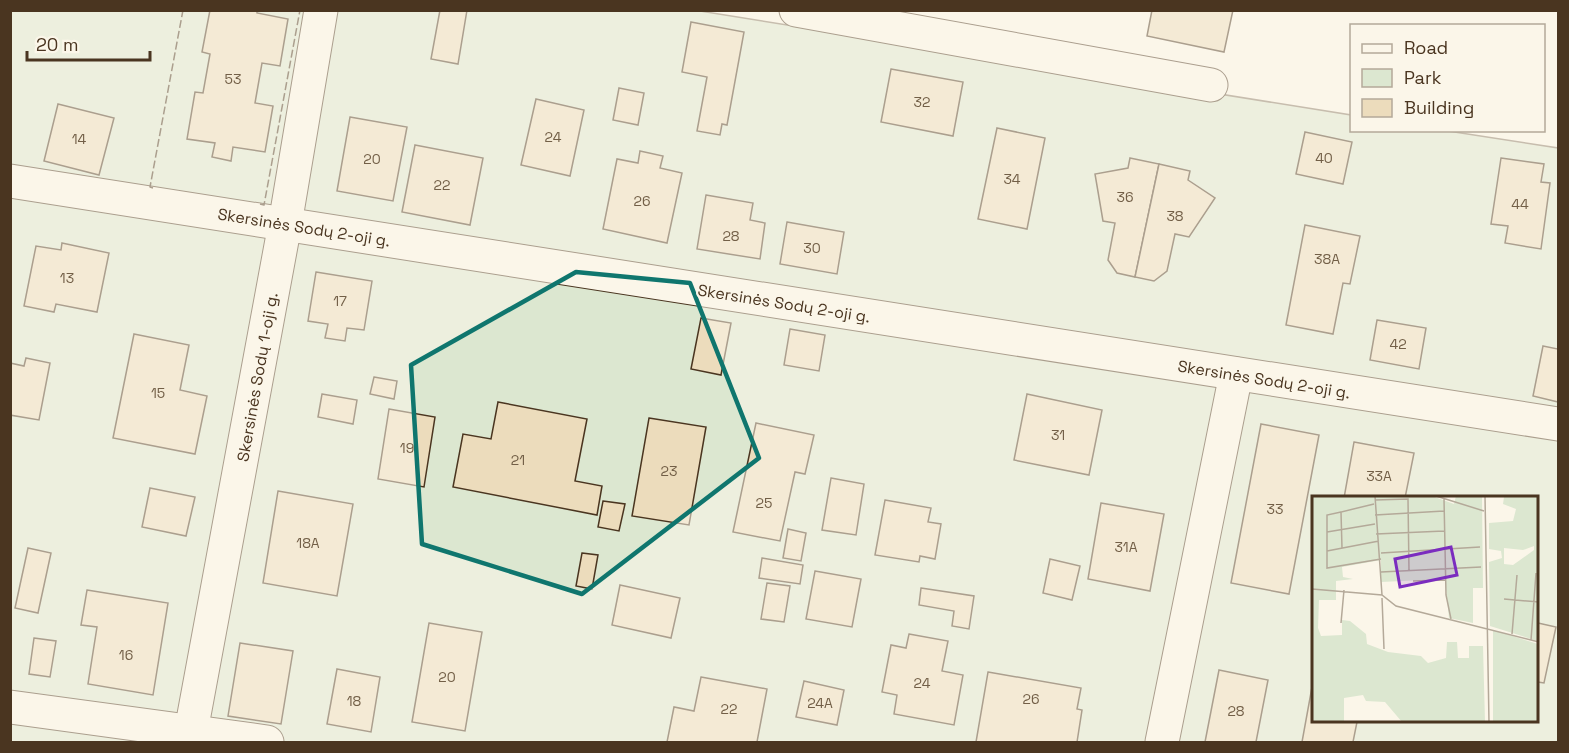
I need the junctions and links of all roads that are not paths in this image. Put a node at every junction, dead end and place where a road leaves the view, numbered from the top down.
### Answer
1 (321, 10) edge
2 (796, 10) edge
3 (1211, 85) dead end
4 (10, 181) edge
5 (285, 224) junction
6 (1236, 374) junction
7 (1558, 424) edge
8 (10, 707) edge
9 (190, 737) edge
10 (267, 742) edge
11 (1162, 742) edge

1 - 5 street, Skersinės Sodų 1-oji g.
2 - 3 street
4 - 5 street, Skersinės Sodų 2-oji g.
5 - 6 street, Skersinės Sodų 2-oji g.
5 - 9 street, Skersinės Sodų 1-oji g.
6 - 7 street, Skersinės Sodų 2-oji g.
6 - 11 street
8 - 9 street
9 - 10 street

